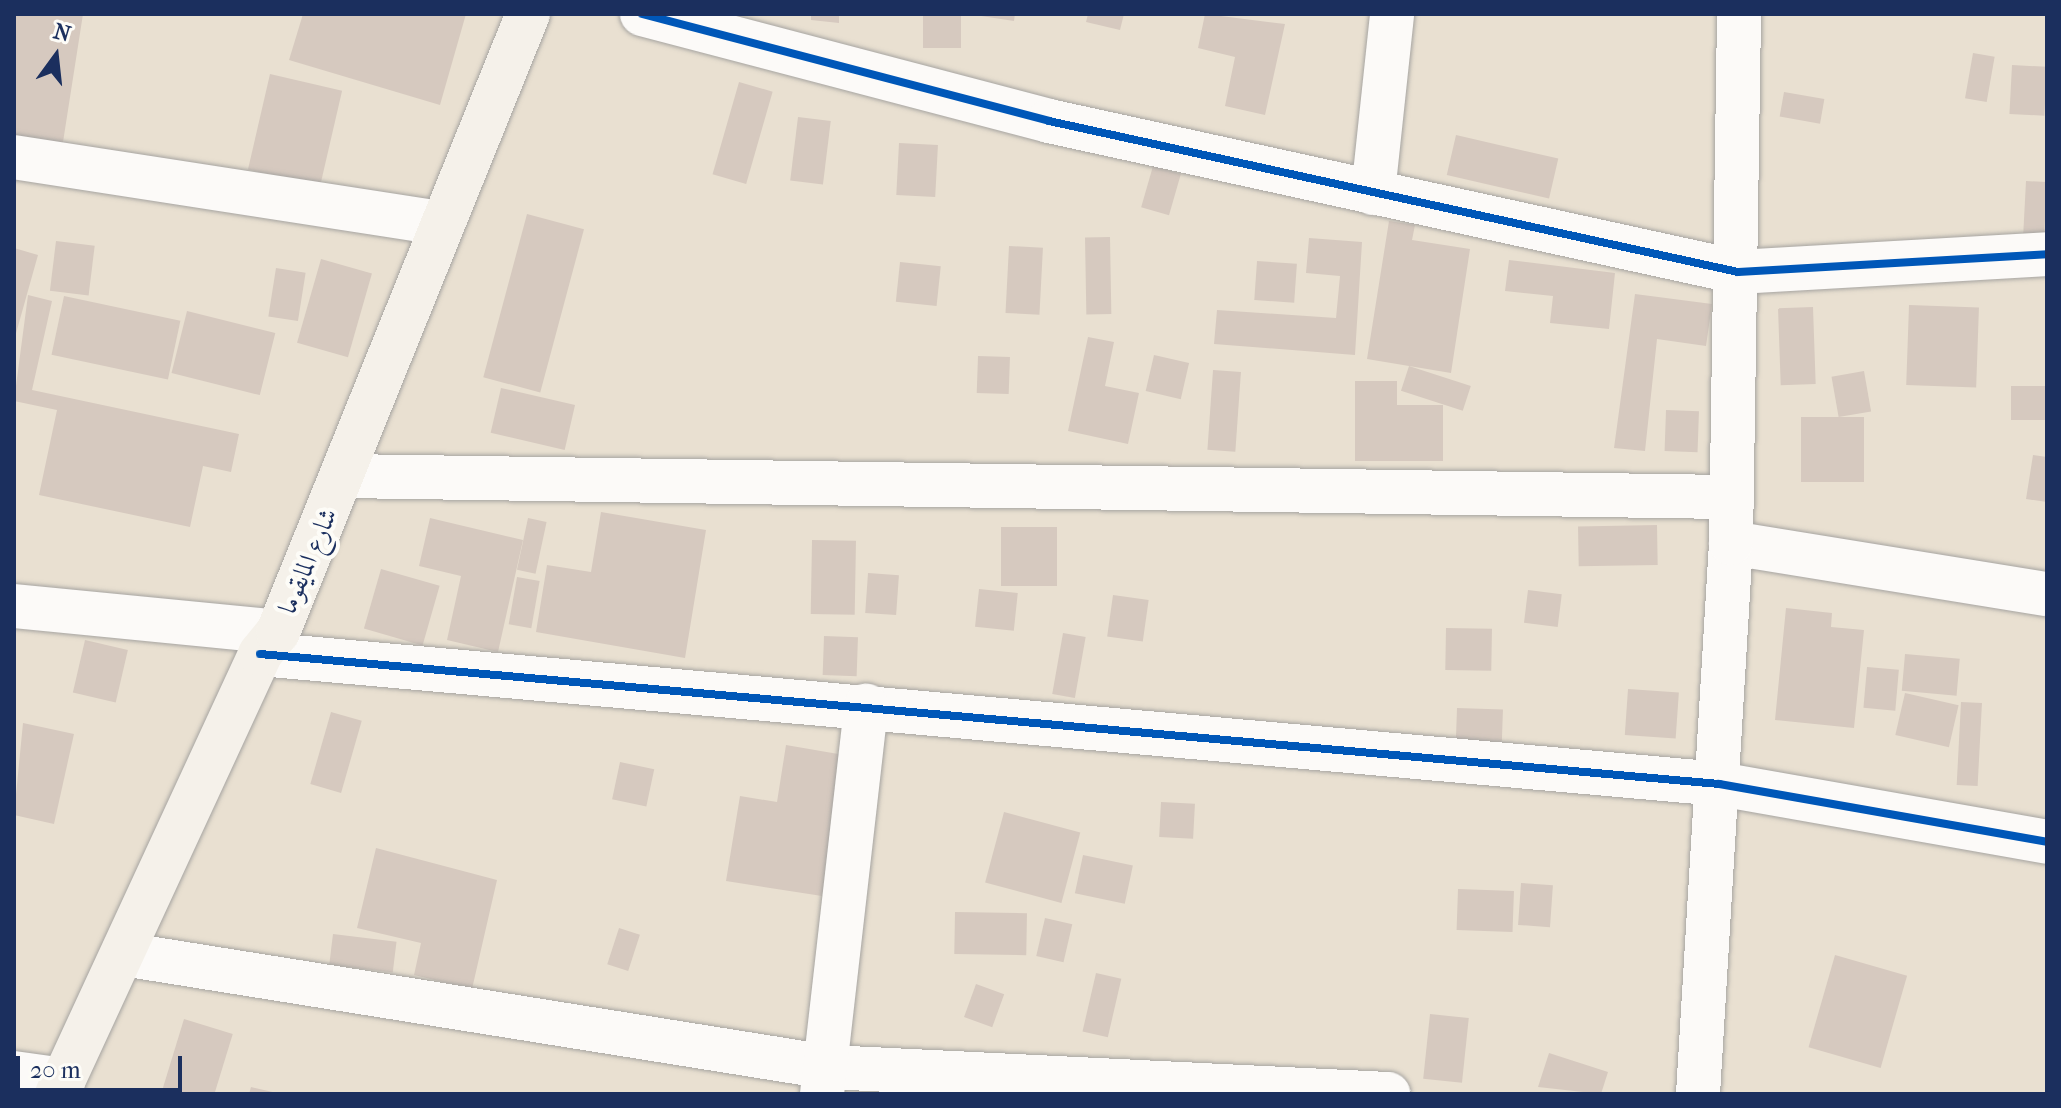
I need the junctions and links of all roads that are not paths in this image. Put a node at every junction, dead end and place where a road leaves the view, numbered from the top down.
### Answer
1 (528, 14) edge
2 (642, 14) edge
3 (1392, 14) edge
4 (1739, 14) edge
5 (14, 157) edge
6 (1373, 193) junction
7 (441, 223) junction
8 (2047, 254) edge
9 (1738, 272) junction
10 (344, 476) junction
11 (1729, 497) junction
12 (1731, 543) junction
13 (2047, 594) edge
14 (14, 606) edge
15 (269, 643) junction
16 (866, 705) junction
17 (1719, 784) junction
18 (2047, 842) edge
19 (123, 954) junction
20 (14, 1073) edge
21 (825, 1081) edge
22 (60, 1087) edge
23 (1388, 1094) edge
24 (1698, 1094) edge

1 - 7 street, شارع المايقوما
2 - 6 street
3 - 6 street
4 - 9 street
5 - 7 street
6 - 9 street
7 - 10 street, شارع المايقوما
8 - 9 street
9 - 11 street
10 - 11 street
10 - 15 street, شارع المايقوما
11 - 12 street
12 - 13 street
12 - 17 street
14 - 15 street
15 - 16 street
15 - 19 street, شارع المايقوما
16 - 17 street
16 - 21 street
17 - 18 street
17 - 24 street
19 - 21 street
19 - 22 street, شارع المايقوما
20 - 22 street
21 - 23 street

